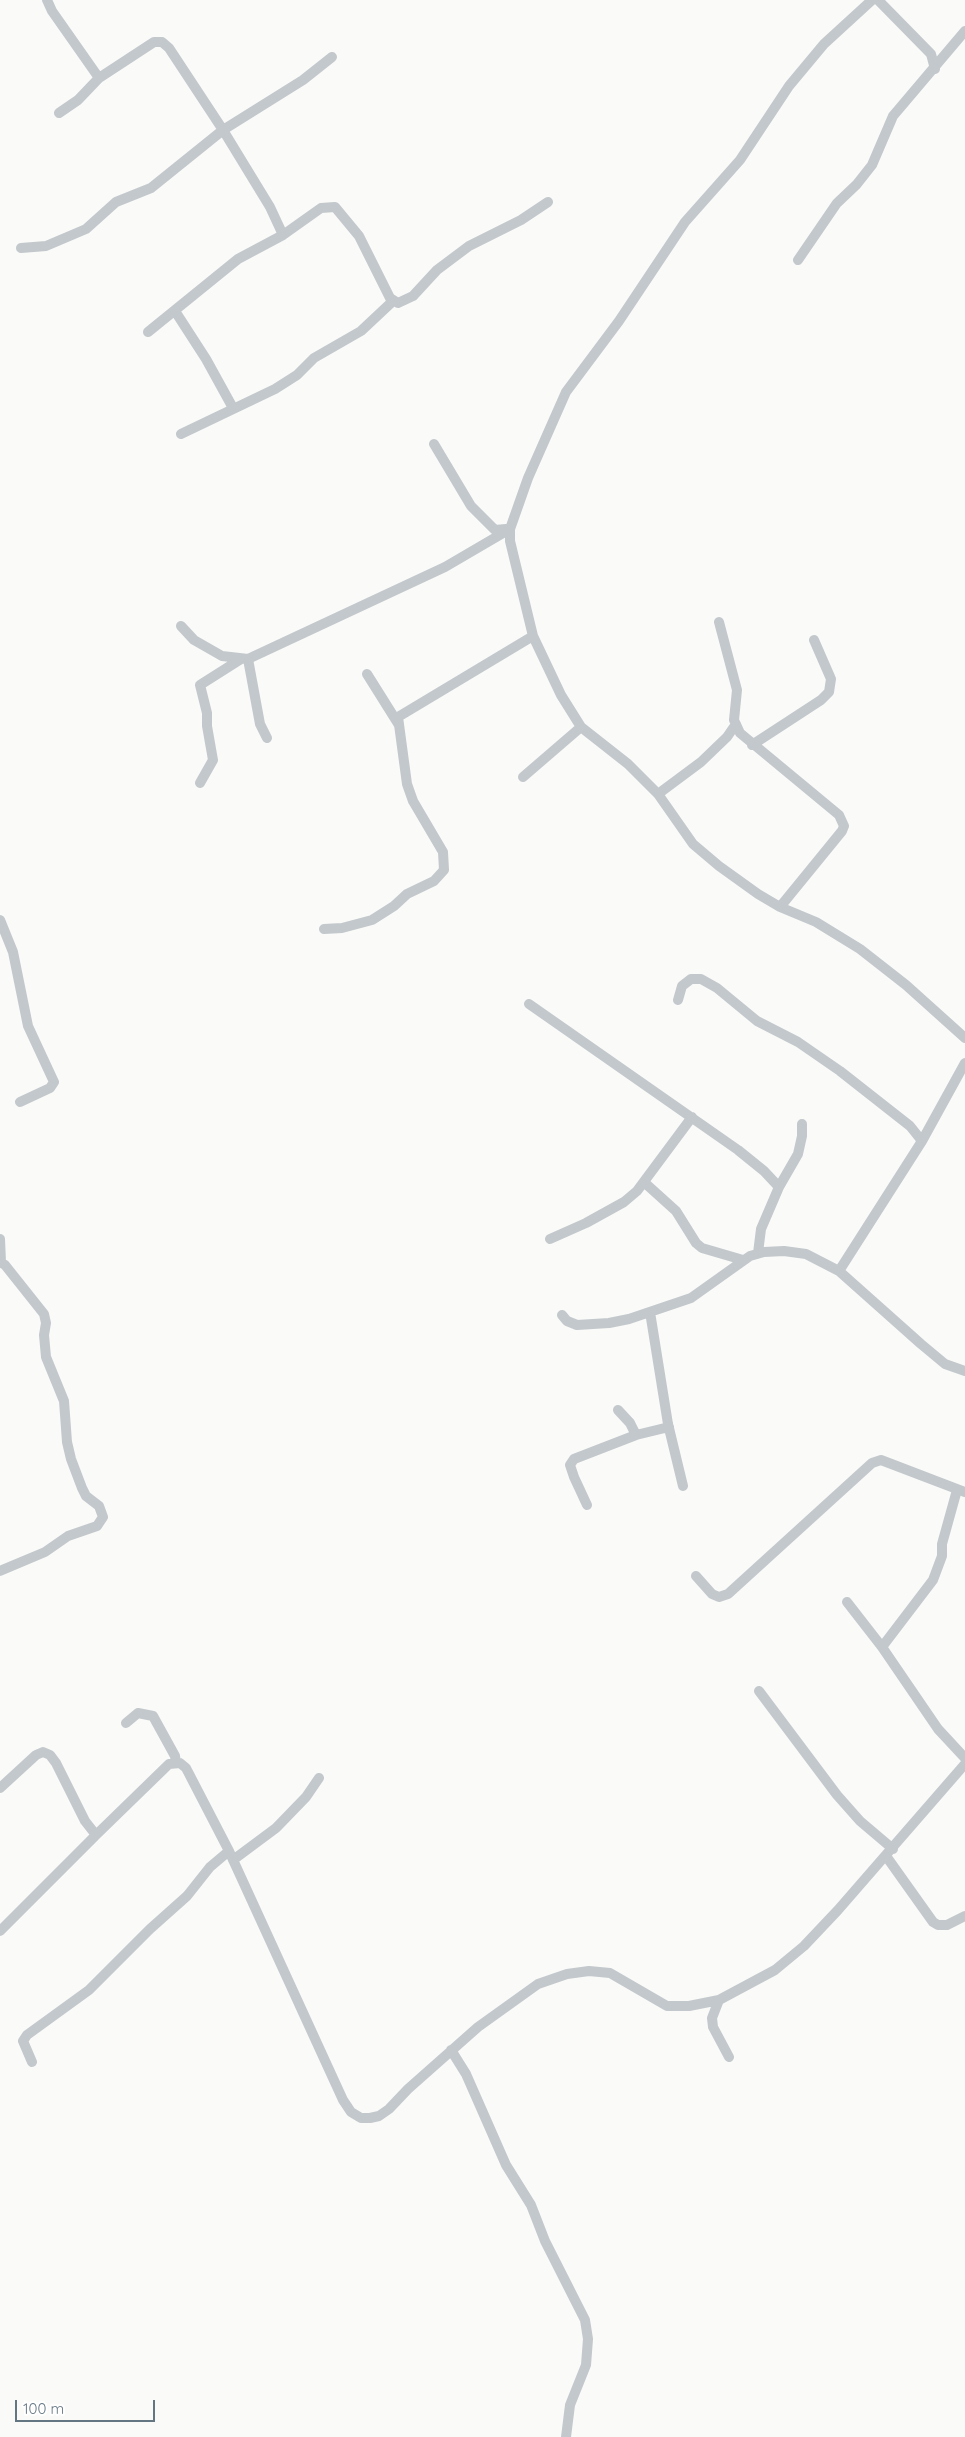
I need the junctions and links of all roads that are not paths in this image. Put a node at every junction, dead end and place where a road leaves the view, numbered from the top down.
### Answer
1 (47, 0) edge
2 (872, 0) edge
3 (878, 0) edge
4 (965, 31) edge
5 (332, 57) dead end
6 (935, 69) junction
7 (99, 78) junction
8 (59, 113) dead end
9 (222, 130) junction
10 (548, 202) dead end
11 (284, 234) junction
12 (21, 248) dead end
13 (798, 260) dead end
14 (392, 301) junction
15 (175, 311) junction
16 (148, 332) dead end
17 (233, 408) junction
18 (181, 434) dead end
19 (434, 444) dead end
20 (510, 529) junction
21 (719, 622) dead end
22 (181, 626) dead end
23 (533, 636) junction
24 (814, 640) dead end
25 (244, 659) junction
26 (367, 674) dead end
27 (582, 727) junction
28 (401, 728) junction
29 (738, 728) junction
30 (267, 738) dead end
31 (752, 745) junction
32 (523, 777) dead end
33 (200, 783) dead end
34 (658, 794) junction
35 (780, 907) junction
36 (0, 920) edge
37 (324, 929) dead end
38 (678, 1000) dead end
39 (529, 1004) dead end
40 (965, 1038) edge
41 (965, 1063) edge
42 (20, 1102) dead end
43 (692, 1117) junction
44 (802, 1124) dead end
45 (922, 1141) junction
46 (645, 1183) junction
47 (779, 1187) junction
48 (550, 1239) dead end
49 (0, 1240) edge
50 (758, 1254) junction
51 (743, 1260) junction
52 (0, 1262) edge
53 (839, 1271) junction
54 (650, 1312) junction
55 (562, 1315) dead end
56 (965, 1371) edge
57 (618, 1410) dead end
58 (669, 1427) junction
59 (636, 1435) junction
60 (683, 1486) dead end
61 (961, 1491) edge
62 (587, 1505) dead end
63 (0, 1571) edge
64 (696, 1576) dead end
65 (847, 1602) dead end
66 (882, 1646) junction
67 (759, 1691) dead end
68 (126, 1723) dead end
69 (965, 1758) edge
70 (176, 1763) junction
71 (965, 1764) edge
72 (318, 1778) dead end
73 (0, 1788) edge
74 (96, 1835) junction
75 (889, 1853) junction
76 (231, 1856) junction
77 (965, 1916) edge
78 (0, 1931) edge
79 (719, 2000) junction
80 (451, 2050) junction
81 (730, 2057) dead end
82 (32, 2062) dead end
83 (566, 2437) edge

1 - 7 street
2 - 20 street
3 - 6 street
4 - 6 street
5 - 9 street
6 - 13 street
7 - 8 street
7 - 9 street
9 - 11 street
9 - 12 street
10 - 14 street
11 - 14 street
11 - 15 street
14 - 17 street
15 - 16 street
15 - 17 street
17 - 18 street
19 - 20 street
20 - 23 street
20 - 25 street
21 - 29 street
22 - 25 street
23 - 27 street
23 - 28 street
24 - 31 street
25 - 30 street
25 - 33 street
26 - 28 street
27 - 32 street
27 - 34 street
28 - 37 street
29 - 31 street
29 - 34 street
31 - 35 street
34 - 35 street
35 - 40 street
36 - 42 street
38 - 45 street
39 - 43 street
41 - 45 street
43 - 46 street
43 - 47 street
44 - 47 street
45 - 53 street
46 - 48 street
46 - 51 street
47 - 50 street
49 - 52 street
50 - 51 street
50 - 53 street
51 - 54 street
52 - 63 street
53 - 56 street
54 - 55 street
54 - 58 street
57 - 59 street
58 - 59 street
58 - 60 street
59 - 62 street
61 - 64 street
61 - 66 street
65 - 66 street
66 - 69 street
67 - 75 street
68 - 70 street
70 - 74 street
70 - 76 street
71 - 75 street
72 - 76 street
73 - 74 street
74 - 78 street
75 - 77 street
75 - 79 street
76 - 80 street
76 - 82 street
79 - 80 street
79 - 81 street
80 - 83 street

